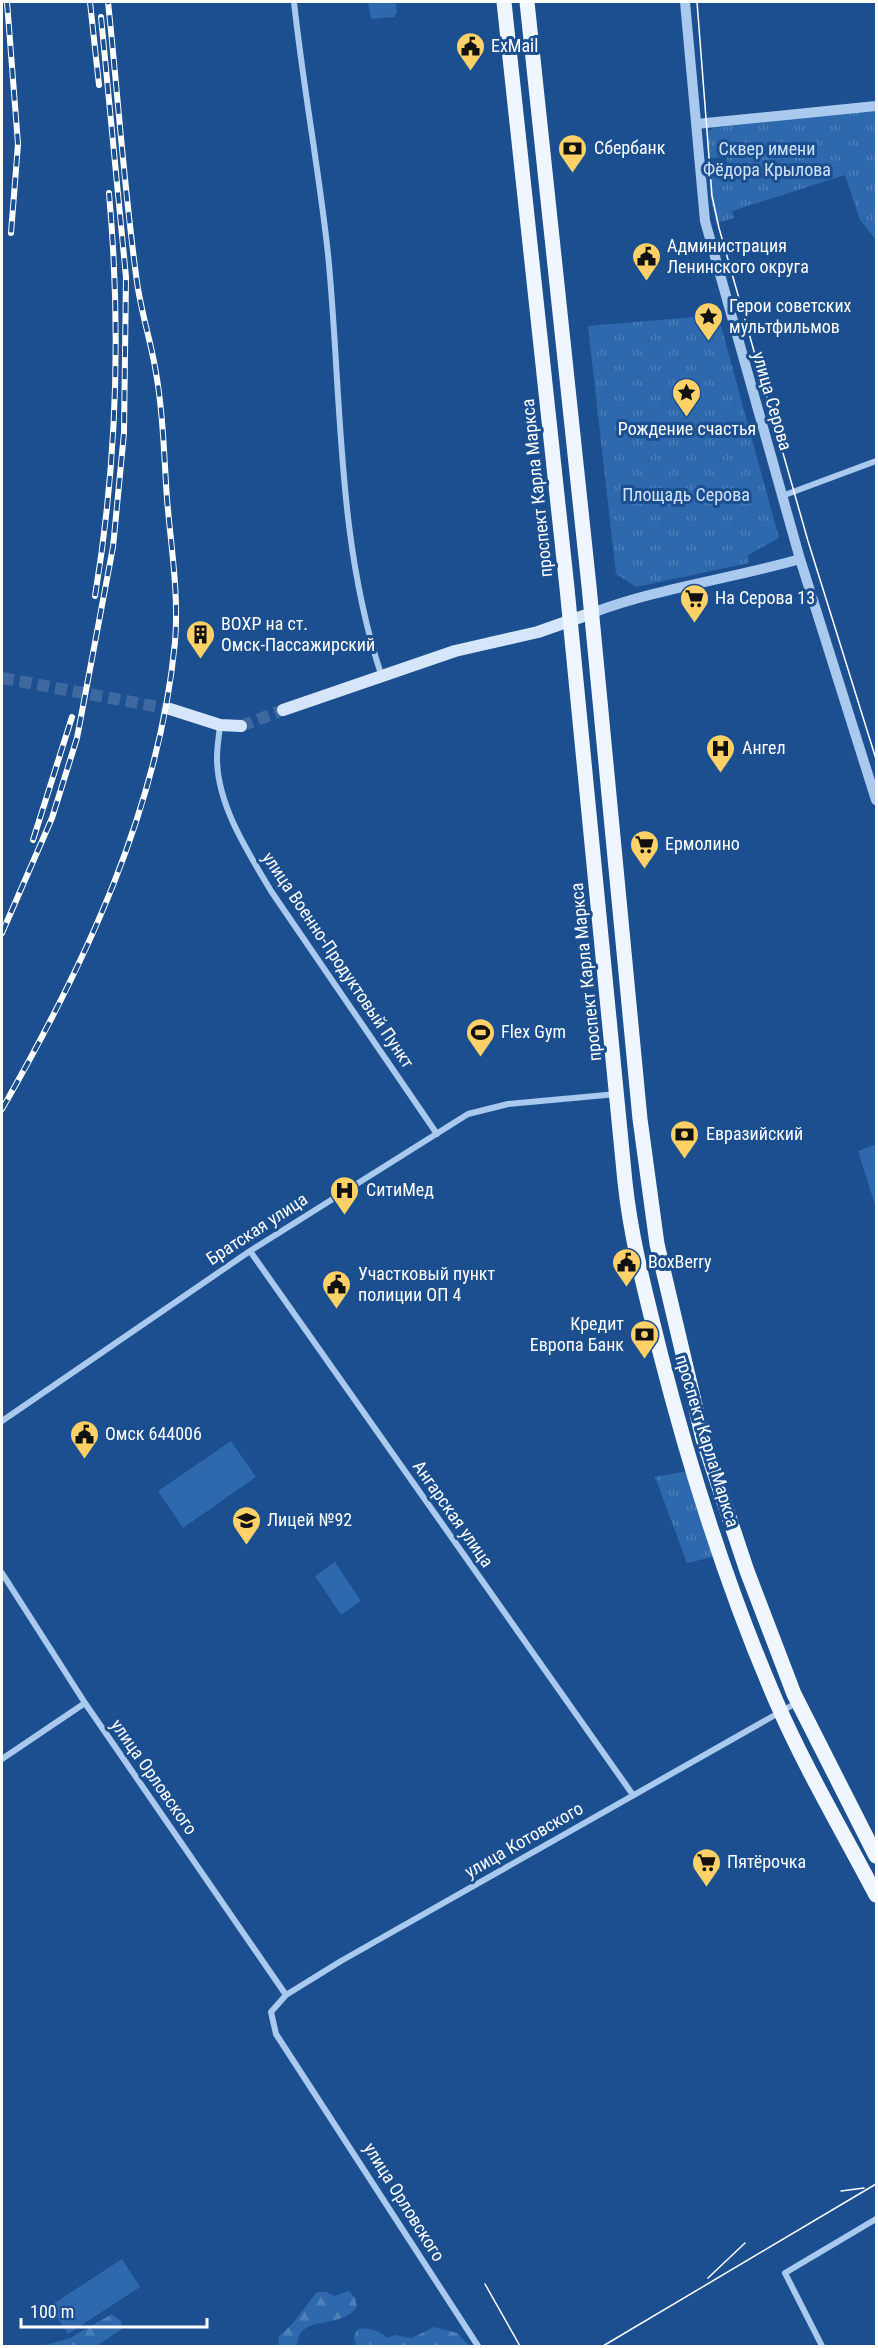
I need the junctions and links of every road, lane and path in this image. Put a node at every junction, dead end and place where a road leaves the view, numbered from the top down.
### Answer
1 (294, 2) edge
2 (504, 2) edge
3 (527, 2) edge
4 (685, 2) edge
5 (876, 106) edge
6 (696, 124) junction
7 (550, 224) junction
8 (529, 226) junction
9 (876, 461) edge
10 (782, 496) junction
11 (800, 559) junction
12 (592, 613) junction
13 (570, 621) junction
14 (382, 677) junction
15 (170, 709) tunnel mouth
16 (283, 710) tunnel mouth
17 (220, 725) junction
18 (241, 726) tunnel mouth
19 (876, 800) edge
20 (618, 1094) junction
21 (437, 1134) junction
22 (250, 1251) junction
23 (2, 1421) edge
24 (2, 1573) edge
25 (798, 1702) junction
26 (85, 1703) junction
27 (780, 1711) junction
28 (2, 1759) edge
29 (633, 1795) junction
30 (876, 1856) edge
31 (876, 1895) edge
32 (286, 1995) junction
33 (271, 2012) joint
34 (876, 2219) edge
35 (478, 2346) edge
36 (822, 2346) edge

1 - 14 street
2 - 8 main road, проспект Карла Маркса
3 - 7 main road, проспект Карла Маркса
4 - 6 street, улица Серова
5 - 6 street
6 - 10 street, улица Серова
7 - 8 main road
7 - 12 main road, проспект Карла Маркса
8 - 13 main road, проспект Карла Маркса
9 - 10 street
10 - 11 street, улица Серова
11 - 12 street
11 - 19 street, улица Серова
12 - 13 main road
12 - 25 main road, проспект Карла Маркса
13 - 14 main road
13 - 20 main road, проспект Карла Маркса
14 - 16 main road
15 - 17 main road
17 - 18 main road
17 - 21 street, улица Военно-Продуктовый Пункт
20 - 21 street, Братская улица
20 - 27 main road, проспект Карла Маркса
21 - 22 street, Братская улица
22 - 23 street, Братская улица
22 - 29 street, Ангарская улица
24 - 26 street, улица Орловского
25 - 27 street, улица Котовского
25 - 30 main road, проспект Карла Маркса
26 - 28 street
26 - 32 street, улица Орловского
27 - 29 street, улица Котовского
27 - 31 main road, проспект Карла Маркса
29 - 32 street, улица Котовского
32 - 33 street, улица Котовского
33 - 35 street, улица Орловского
34 - 36 street

